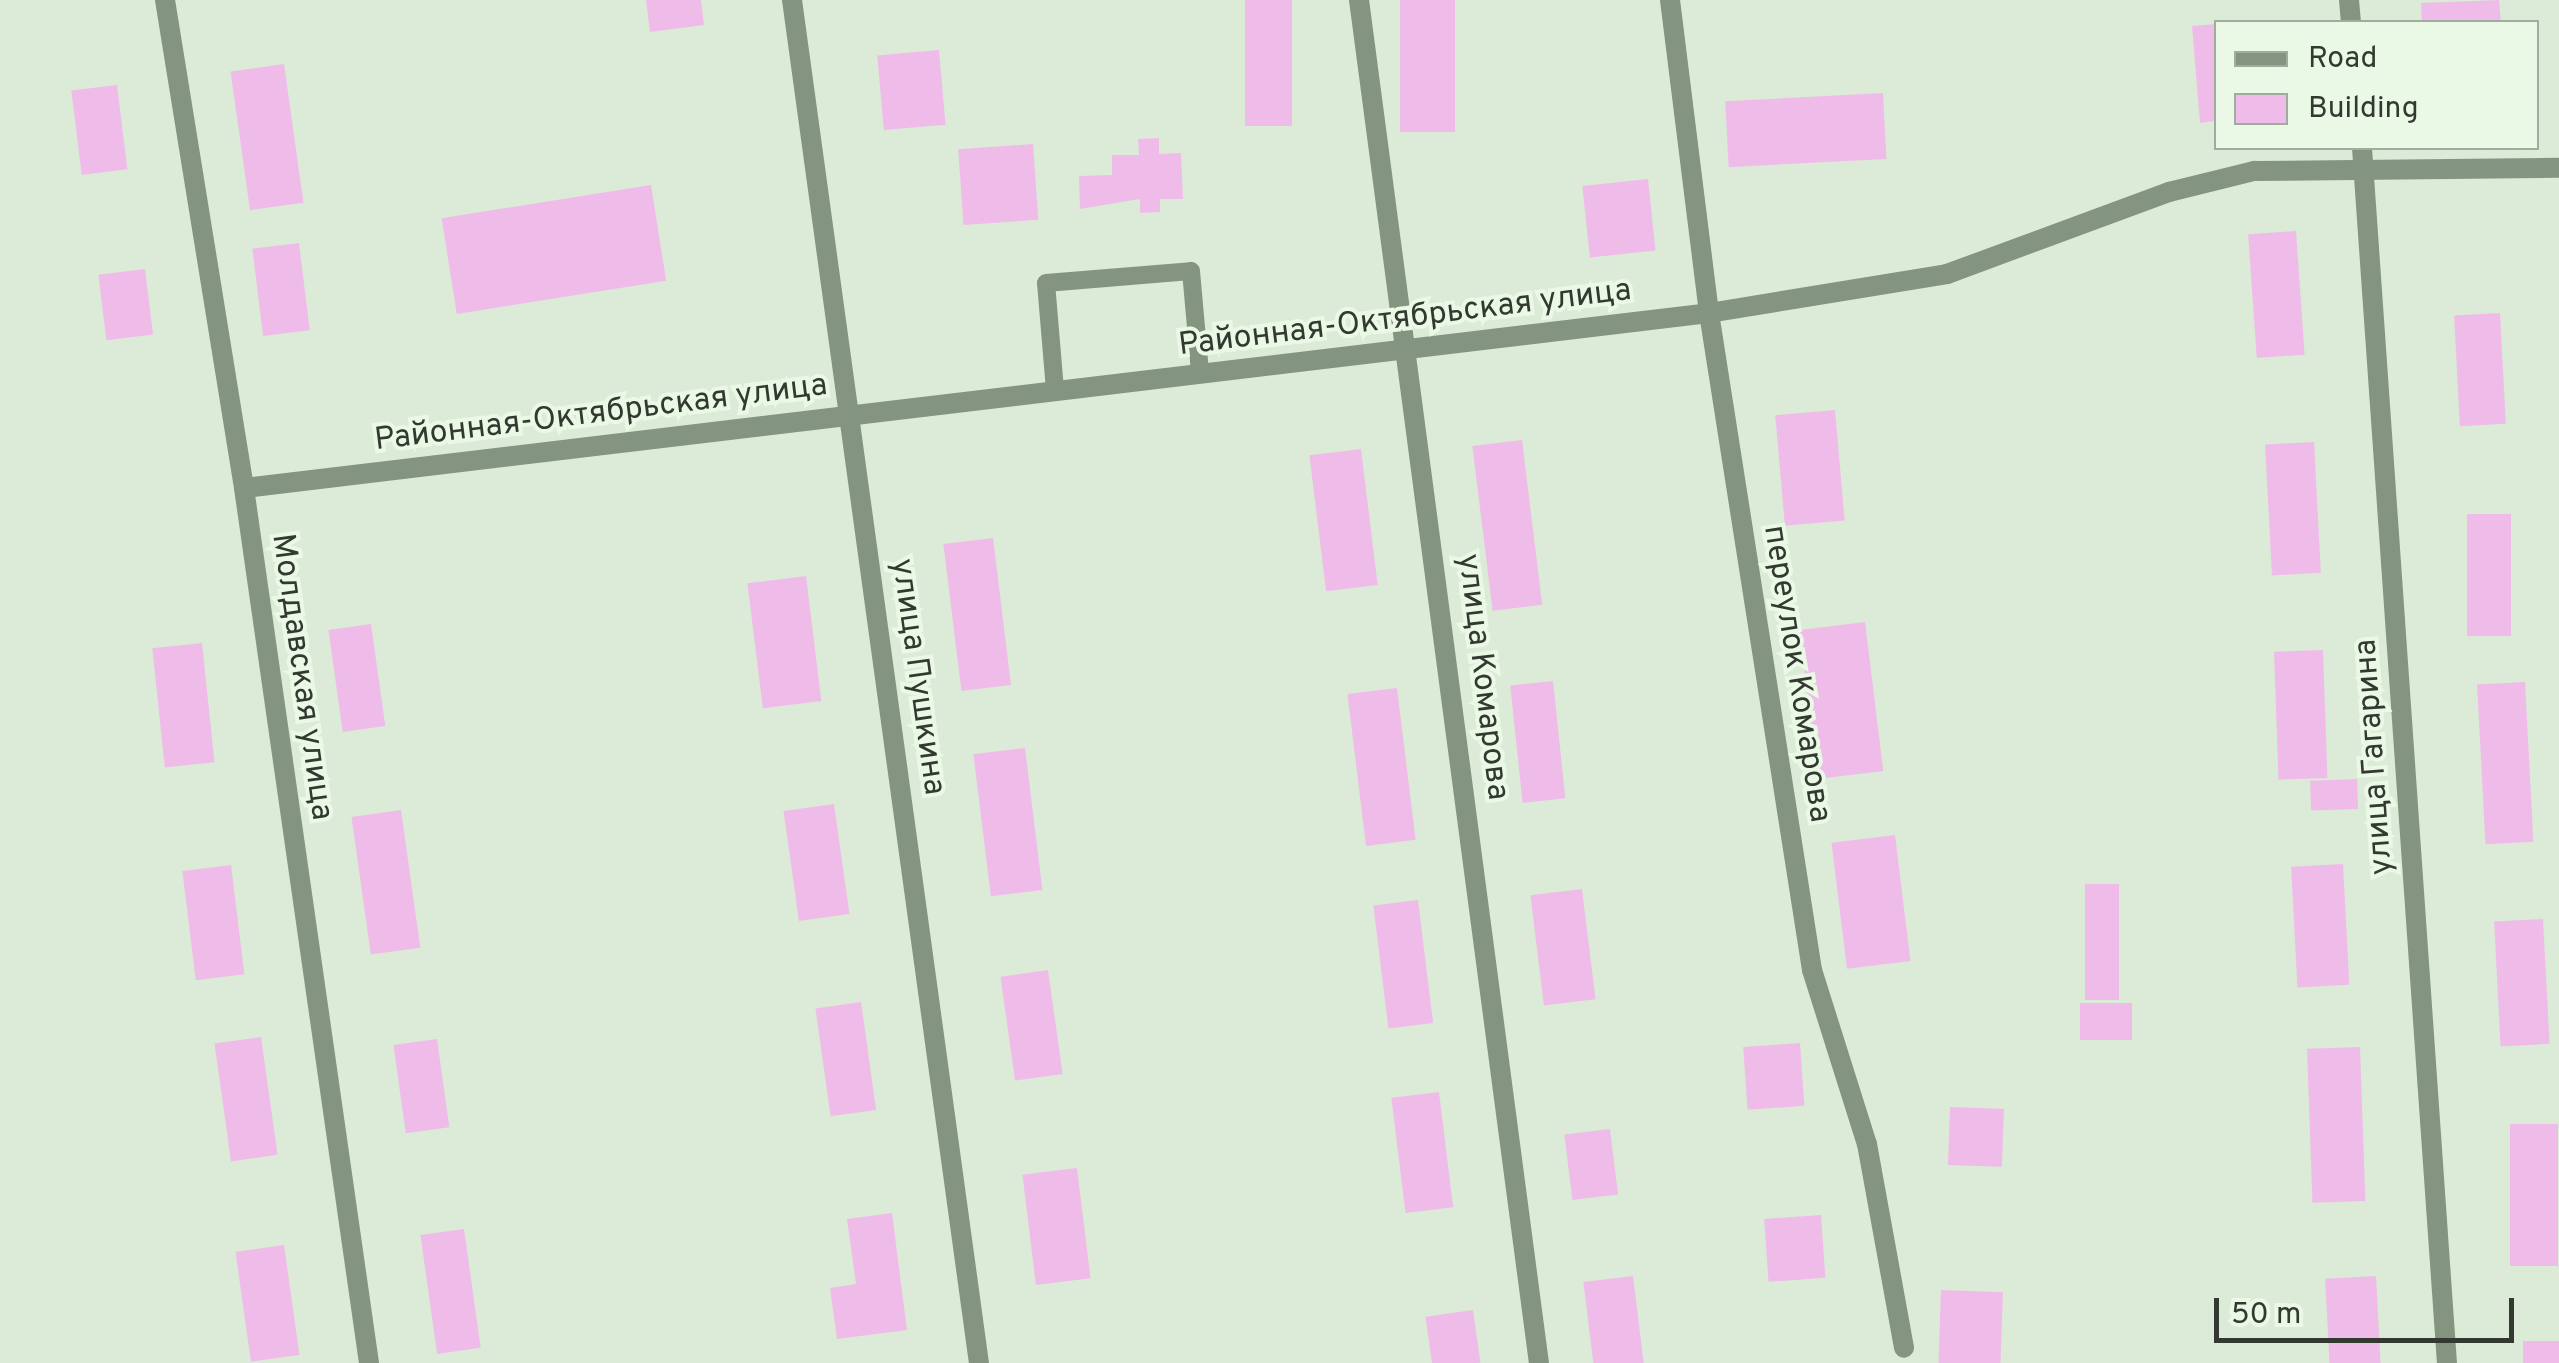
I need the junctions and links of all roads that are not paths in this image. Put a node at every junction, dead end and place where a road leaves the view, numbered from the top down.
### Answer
1 (165, 0) edge
2 (792, 0) edge
3 (1360, 0) edge
4 (1670, 0) edge
5 (2362, 157) edge
6 (2559, 168) edge
7 (1709, 314) junction
8 (1410, 352) junction
9 (1200, 372) junction
10 (1055, 390) junction
11 (852, 413) junction
12 (244, 488) junction
13 (1904, 1348) dead end
14 (369, 1363) edge
15 (979, 1363) edge
16 (1539, 1363) edge
17 (2447, 1363) edge

1 - 12 street, Молдавская улица
2 - 11 street, улица Пушкина
3 - 8 street, улица Комарова
4 - 7 street, переулок Комарова
5 - 6 street, Районная-Октябрьская улица
5 - 7 street, Районная-Октябрьская улица
5 - 17 street, улица Гагарина
7 - 8 street, Районная-Октябрьская улица
7 - 13 street, переулок Комарова
8 - 9 street, Районная-Октябрьская улица
8 - 16 street, улица Комарова
9 - 10 street, Районная-Октябрьская улица
9 - 10 lane
10 - 11 street, Районная-Октябрьская улица
11 - 12 street, Районная-Октябрьская улица
11 - 15 street, улица Пушкина
12 - 14 street, Молдавская улица

